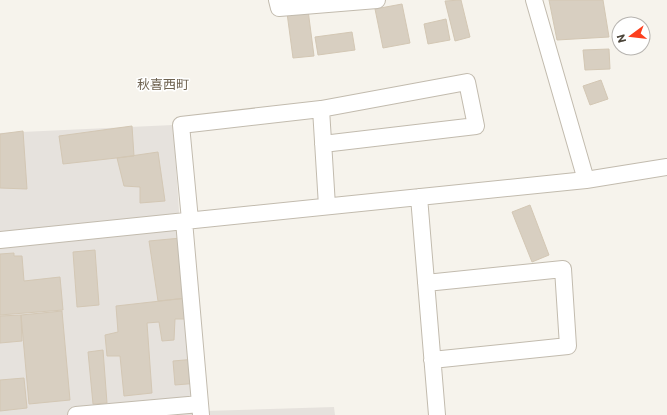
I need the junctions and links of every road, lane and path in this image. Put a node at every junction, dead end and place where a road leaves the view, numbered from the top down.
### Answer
1 (277, 0) edge
2 (377, 0) edge
3 (534, 0) edge
4 (321, 109) junction
5 (323, 144) junction
6 (667, 166) edge
7 (586, 180) junction
8 (419, 197) junction
9 (327, 206) junction
10 (187, 220) junction
11 (0, 240) edge
12 (426, 283) junction
13 (432, 360) junction
14 (201, 409) edge
15 (76, 415) edge
16 (437, 415) edge

1 - 2 street
3 - 7 street
4 - 5 street
4 - 5 street
4 - 10 street
5 - 9 street
6 - 7 street
7 - 8 street
8 - 9 street
8 - 12 street
9 - 10 street
10 - 11 street
10 - 14 street
12 - 13 street
12 - 13 street
13 - 16 street
14 - 15 street

